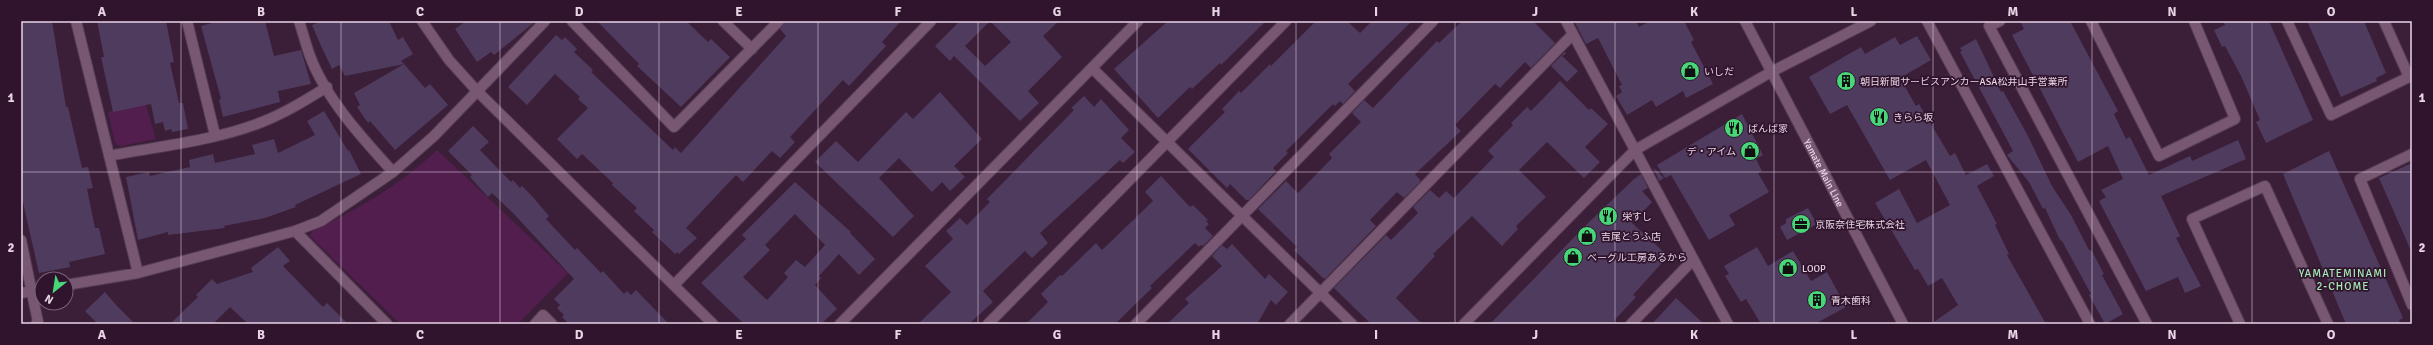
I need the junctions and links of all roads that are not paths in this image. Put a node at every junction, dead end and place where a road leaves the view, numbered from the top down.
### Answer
1 (76, 21) edge
2 (187, 21) edge
3 (299, 21) edge
4 (422, 21) edge
5 (545, 21) edge
6 (572, 21) edge
7 (723, 21) edge
8 (779, 21) edge
9 (931, 21) edge
10 (1138, 21) edge
11 (1286, 21) edge
12 (1433, 21) edge
13 (1566, 21) edge
14 (1744, 21) edge
15 (1871, 21) edge
16 (1926, 21) edge
17 (2000, 21) edge
18 (2091, 21) edge
19 (2194, 21) edge
20 (2287, 21) edge
21 (2384, 21) edge
22 (1573, 34) junction
23 (752, 49) junction
24 (1092, 68) junction
25 (1771, 72) junction
26 (327, 87) junction
27 (477, 91) junction
28 (215, 135) junction
29 (1167, 142) junction
30 (1635, 150) junction
31 (2412, 154) edge
32 (109, 156) junction
33 (392, 172) junction
34 (1242, 216) junction
35 (295, 231) junction
36 (21, 240) edge
37 (1693, 260) junction
38 (138, 273) junction
39 (34, 281) edge
40 (74, 284) edge
41 (674, 285) junction
42 (34, 291) edge
43 (21, 293) edge
44 (1320, 293) junction
45 (2412, 305) edge
46 (38, 311) edge
47 (36, 324) edge
48 (386, 324) edge
49 (535, 324) edge
50 (552, 324) edge
51 (713, 324) edge
52 (840, 324) edge
53 (988, 324) edge
54 (1136, 324) edge
55 (1290, 324) edge
56 (1352, 324) edge
57 (1464, 324) edge
58 (1631, 324) edge
59 (1728, 324) edge
60 (1903, 324) edge
61 (2090, 324) edge
62 (2147, 324) edge
63 (2240, 324) edge
64 (2328, 324) edge

1 - 32 street
2 - 28 street
3 - 26 street
4 - 27 street
5 - 27 street
6 - 23 street
7 - 23 street
8 - 23 street
9 - 41 street
10 - 24 street
11 - 29 street
12 - 34 street
13 - 22 street
14 - 25 street, Yamate Main Line
15 - 25 street
16 - 61 street
17 - 62 street
18 - 19 street
20 - 21 street
22 - 30 street
22 - 44 street
24 - 29 street
24 - 52 street
25 - 30 street
25 - 60 street, Yamate Main Line
26 - 28 street
26 - 33 street
27 - 33 street
27 - 41 street
28 - 32 street
29 - 34 street
29 - 53 street
30 - 37 street
30 - 57 street
31 - 45 street
32 - 38 street
33 - 35 street
34 - 44 street
34 - 54 street
35 - 38 street
35 - 48 street
36 - 39 street
37 - 58 street
37 - 59 street
38 - 40 street
41 - 51 street
42 - 43 street
44 - 55 street
44 - 56 street
46 - 47 street
49 - 50 street
63 - 64 street

